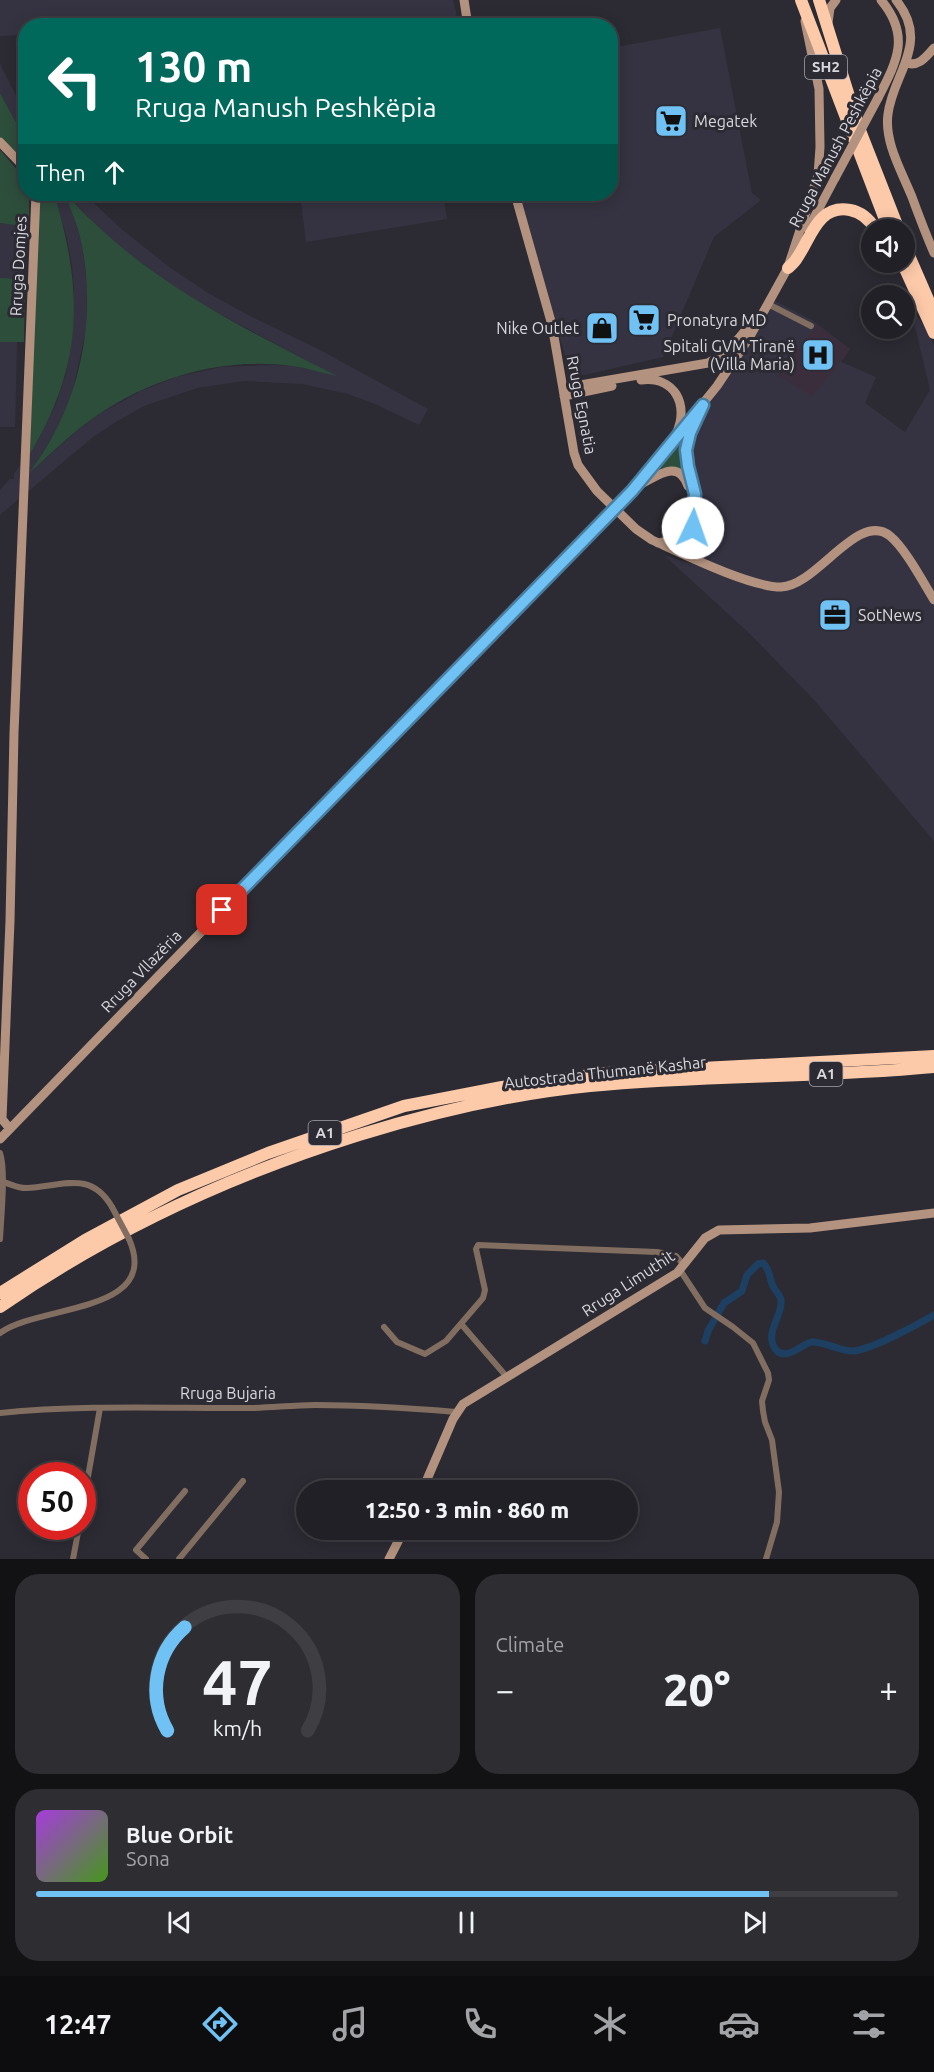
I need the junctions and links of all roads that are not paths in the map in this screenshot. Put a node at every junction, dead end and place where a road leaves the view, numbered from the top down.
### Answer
1 (464, 0) edge
2 (819, 0) edge
3 (836, 0) edge
4 (881, 0) edge
5 (896, 0) edge
6 (802, 3) edge
7 (467, 18) edge
8 (828, 25) junction
9 (934, 48) edge
10 (906, 63) junction
11 (0, 142) edge
12 (18, 161) edge
13 (36, 201) edge
14 (517, 201) edge
15 (867, 219) edge
16 (885, 219) edge
17 (895, 219) edge
18 (934, 254) edge
19 (788, 268) junction
20 (915, 269) edge
21 (906, 273) edge
22 (768, 304) junction
23 (934, 313) edge
24 (811, 326) dead end
25 (934, 333) edge
26 (559, 368) junction
27 (585, 388) junction
28 (563, 392) junction
29 (703, 405) junction
30 (568, 417) junction
31 (670, 447) junction
32 (634, 488) junction
33 (688, 535) junction
34 (581, 541) joint
35 (657, 543) junction
36 (681, 553) junction
37 (693, 558) junction
38 (934, 600) edge
39 (934, 1050) edge
40 (934, 1056) edge
41 (738, 1065) junction
42 (934, 1067) edge
43 (10, 1129) junction
44 (0, 1139) edge
45 (0, 1153) edge
46 (3, 1182) junction
47 (934, 1213) edge
48 (0, 1239) edge
49 (682, 1268) junction
50 (0, 1293) edge
51 (0, 1307) edge
52 (462, 1325) junction
53 (384, 1327) dead end
54 (0, 1333) edge
55 (506, 1376) junction
56 (100, 1408) junction
57 (456, 1412) junction
58 (0, 1413) edge
59 (91, 1462) edge
60 (427, 1480) edge
61 (243, 1481) dead end
62 (185, 1491) dead end
63 (77, 1540) edge
64 (399, 1540) edge
65 (73, 1559) edge
66 (146, 1559) edge
67 (179, 1559) edge
68 (389, 1559) edge
69 (766, 1559) edge

1 - 7 main road
2 - 8 highway, SH2
3 - 8 main road
4 - 19 main road, Rruga Manush Peshkëpia, bridge
5 - 10 main road
6 - 16 highway, SH2
6 - 19 main road
8 - 17 highway, SH2
9 - 10 main road
10 - 18 main road
11 - 12 main road
13 - 43 main road, Rruga Domjes
14 - 26 main road, Rruga Egnatia
15 - 19 highway
19 - 22 main road, Rruga Manush Peshkëpia
20 - 23 highway
21 - 25 highway
22 - 24 street
22 - 27 main road
22 - 29 main road, Rruga Manush Peshkëpia
26 - 27 main road
26 - 28 main road, Rruga Egnatia
27 - 28 main road
27 - 30 main road
27 - 31 main road
28 - 30 main road, Rruga Egnatia
29 - 31 main road, Rruga Manush Peshkëpia
29 - 33 main road
30 - 35 main road, Rruga Egnatia
31 - 32 main road, Rruga Manush Peshkëpia
32 - 33 main road
32 - 34 main road, Rruga Manush Peshkëpia, bridge
33 - 35 main road
33 - 36 main road
33 - 37 main road
34 - 43 main road, Rruga Vllazëria
35 - 36 main road, Rruga Egnatia
36 - 37 main road, Rruga Egnatia
37 - 38 main road, Rruga Egnatia
39 - 41 highway
40 - 41 highway, Autostrada Thumanë Kashar / A1
41 - 50 highway, Autostrada Thumanë Kashar / A1
42 - 51 highway, Autostrada Thumanë Kashar / A1
43 - 44 main road, Rruga Vllazëria
45 - 46 street
46 - 48 street
46 - 54 street, bridge
47 - 49 main road, Rruga Limuthit
49 - 52 street
49 - 55 main road, Rruga Limuthit
49 - 69 street
52 - 53 street
52 - 55 street
55 - 57 main road, Rruga Limuthit
56 - 57 street, Rruga Bujaria
56 - 58 street, Rruga Bujaria
56 - 59 street
57 - 60 main road
61 - 67 street
62 - 66 street
63 - 65 street
64 - 68 main road

